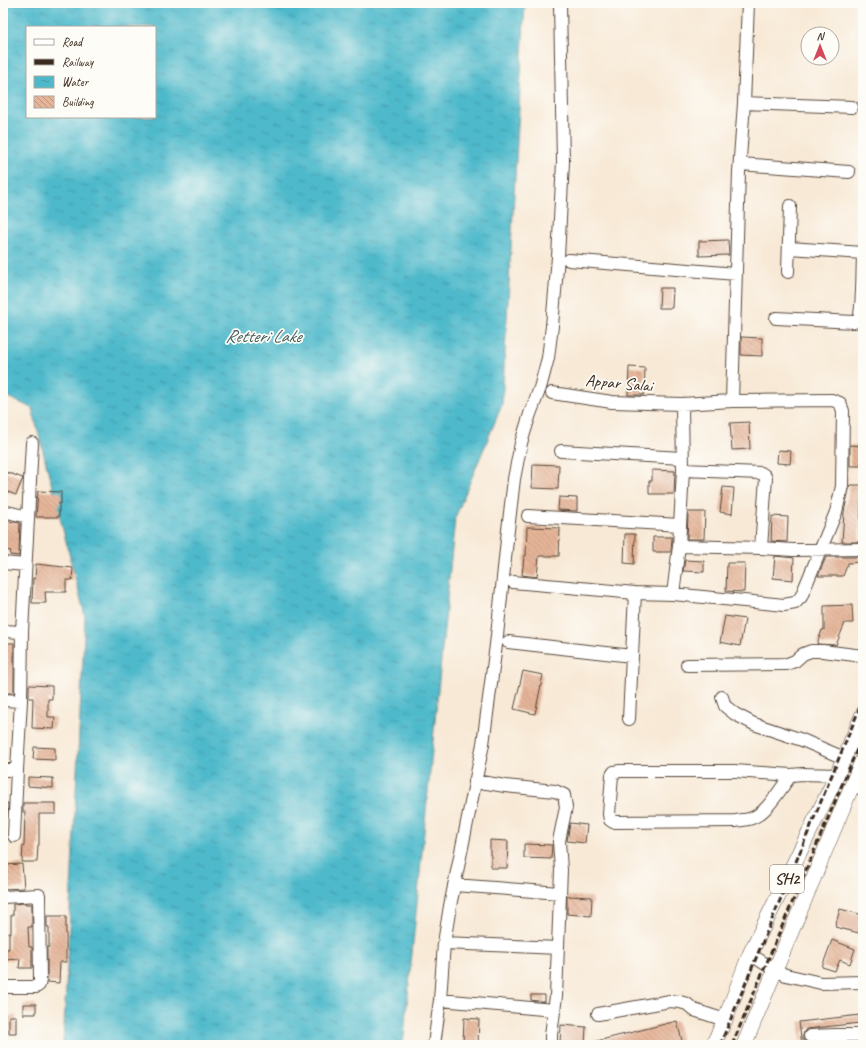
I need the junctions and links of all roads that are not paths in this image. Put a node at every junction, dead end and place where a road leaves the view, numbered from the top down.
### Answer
1 (560, 3) edge
2 (748, 3) edge
3 (744, 103) junction
4 (852, 107) dead end
5 (740, 164) junction
6 (850, 172) dead end
7 (790, 206) dead end
8 (789, 248) junction
9 (863, 253) edge
10 (863, 259) edge
11 (569, 260) dead end
12 (788, 272) dead end
13 (736, 274) junction
14 (862, 307) edge
15 (776, 318) dead end
16 (552, 393) dead end
17 (732, 401) junction
18 (682, 404) junction
19 (32, 443) dead end
20 (561, 451) dead end
21 (683, 464) junction
22 (3, 511) edge
23 (528, 516) dead end
24 (28, 517) junction
25 (680, 526) junction
26 (679, 546) junction
27 (761, 548) junction
28 (863, 549) edge
29 (820, 550) junction
30 (3, 563) edge
31 (25, 565) junction
32 (513, 582) dead end
33 (635, 593) junction
34 (673, 594) junction
35 (3, 631) edge
36 (22, 632) junction
37 (508, 642) dead end
38 (632, 656) junction
39 (863, 656) edge
40 (687, 665) dead end
41 (722, 697) dead end
42 (3, 700) edge
43 (21, 701) junction
44 (863, 714) edge
45 (628, 719) dead end
46 (844, 758) junction
47 (863, 759) edge
48 (3, 770) edge
49 (17, 770) junction
50 (791, 775) junction
51 (837, 775) junction
52 (475, 781) junction
53 (857, 788) edge
54 (14, 836) dead end
55 (454, 885) junction
56 (560, 893) junction
57 (3, 898) edge
58 (444, 943) junction
59 (558, 948) junction
60 (750, 954) junction
61 (776, 971) junction
62 (863, 982) edge
63 (3, 988) edge
64 (440, 1000) junction
65 (554, 1010) junction
66 (598, 1014) dead end
67 (725, 1020) junction
68 (863, 1035) edge
69 (810, 1036) dead end
70 (836, 1040) edge
71 (434, 1045) edge
72 (551, 1045) edge
73 (714, 1045) edge
74 (744, 1045) edge

1 - 52 street
2 - 3 street
3 - 4 street
3 - 5 street
5 - 6 street
5 - 13 street
7 - 8 street
8 - 9 street
8 - 12 street
10 - 14 street
11 - 13 street
13 - 17 street
14 - 15 street
16 - 18 street, Appar Salai
17 - 18 street, Appar Salai
17 - 29 street, Appar Salai
18 - 21 street
19 - 24 street
20 - 21 street
21 - 25 street
21 - 27 street
22 - 24 street
23 - 25 street
24 - 31 street
25 - 26 street
26 - 27 street
26 - 34 street
27 - 29 street
28 - 29 street
29 - 34 street
30 - 31 street
31 - 36 street
32 - 33 street
33 - 34 street
33 - 38 street
35 - 36 street
36 - 43 street
37 - 38 street
38 - 45 street
39 - 40 street
41 - 46 street
42 - 43 street
43 - 49 street
44 - 46 main road, SH2
46 - 51 main road, SH2
47 - 53 main road, SH2
48 - 49 street
49 - 54 street
50 - 50 street
50 - 51 street
51 - 60 main road, SH2
52 - 55 street
52 - 56 street
53 - 61 main road, SH2
55 - 56 street
55 - 58 street
56 - 59 street
57 - 63 street
58 - 59 street
58 - 64 street
59 - 65 street
60 - 61 street
60 - 67 main road, SH2
61 - 62 street
61 - 74 main road, SH2
64 - 65 street
64 - 71 street
65 - 72 street
66 - 67 street
67 - 73 main road, SH2
68 - 70 street
69 - 70 street

